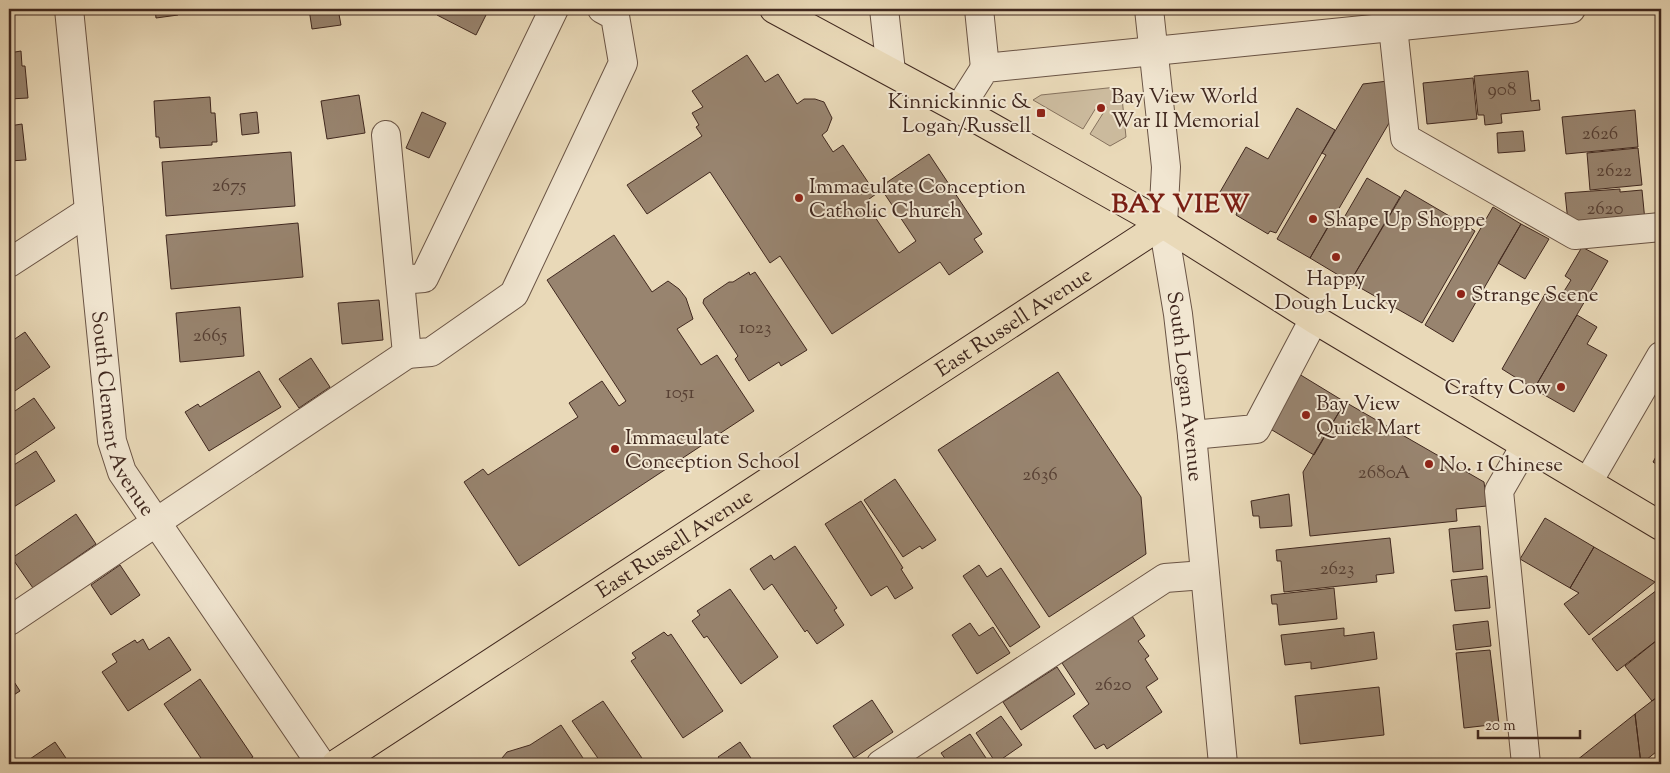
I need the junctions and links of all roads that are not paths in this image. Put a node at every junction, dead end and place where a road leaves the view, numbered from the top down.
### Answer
1 (69, 9) edge
2 (554, 9) edge
3 (602, 9) edge
4 (774, 9) edge
5 (884, 9) edge
6 (979, 9) edge
7 (1148, 9) edge
8 (1571, 9) edge
9 (1393, 27) junction
10 (1153, 50) junction
11 (985, 68) junction
12 (891, 72) junction
13 (959, 109) junction
14 (386, 135) dead end
15 (89, 211) junction
16 (1163, 224) junction
17 (1661, 227) edge
18 (9, 263) edge
19 (400, 280) junction
20 (1314, 319) junction
21 (407, 354) junction
22 (1661, 356) edge
23 (1192, 435) junction
24 (1525, 446) junction
25 (1588, 482) junction
26 (158, 523) junction
27 (1661, 526) edge
28 (1204, 575) junction
29 (9, 621) edge
30 (321, 764) edge
31 (336, 764) edge
32 (881, 764) edge
33 (1223, 764) edge
34 (1526, 764) edge

1 - 15 street, South Clement Avenue
2 - 19 street
3 - 21 street
4 - 12 main road
5 - 12 street
6 - 11 street
7 - 10 street, South Logan Avenue
8 - 9 street
9 - 10 street
9 - 17 street
10 - 11 street
10 - 16 street, South Logan Avenue
11 - 13 street
12 - 13 main road
13 - 16 main road
14 - 19 street
15 - 18 street
15 - 26 street, South Clement Avenue
16 - 20 main road
16 - 23 street, South Logan Avenue
16 - 31 main road, East Russell Avenue
19 - 21 street
20 - 23 street
20 - 24 main road
21 - 26 street
22 - 25 street
23 - 28 street, South Logan Avenue
24 - 25 main road
24 - 34 street
25 - 27 main road
26 - 29 street
26 - 30 street, South Clement Avenue
28 - 32 street
28 - 33 street, South Logan Avenue

